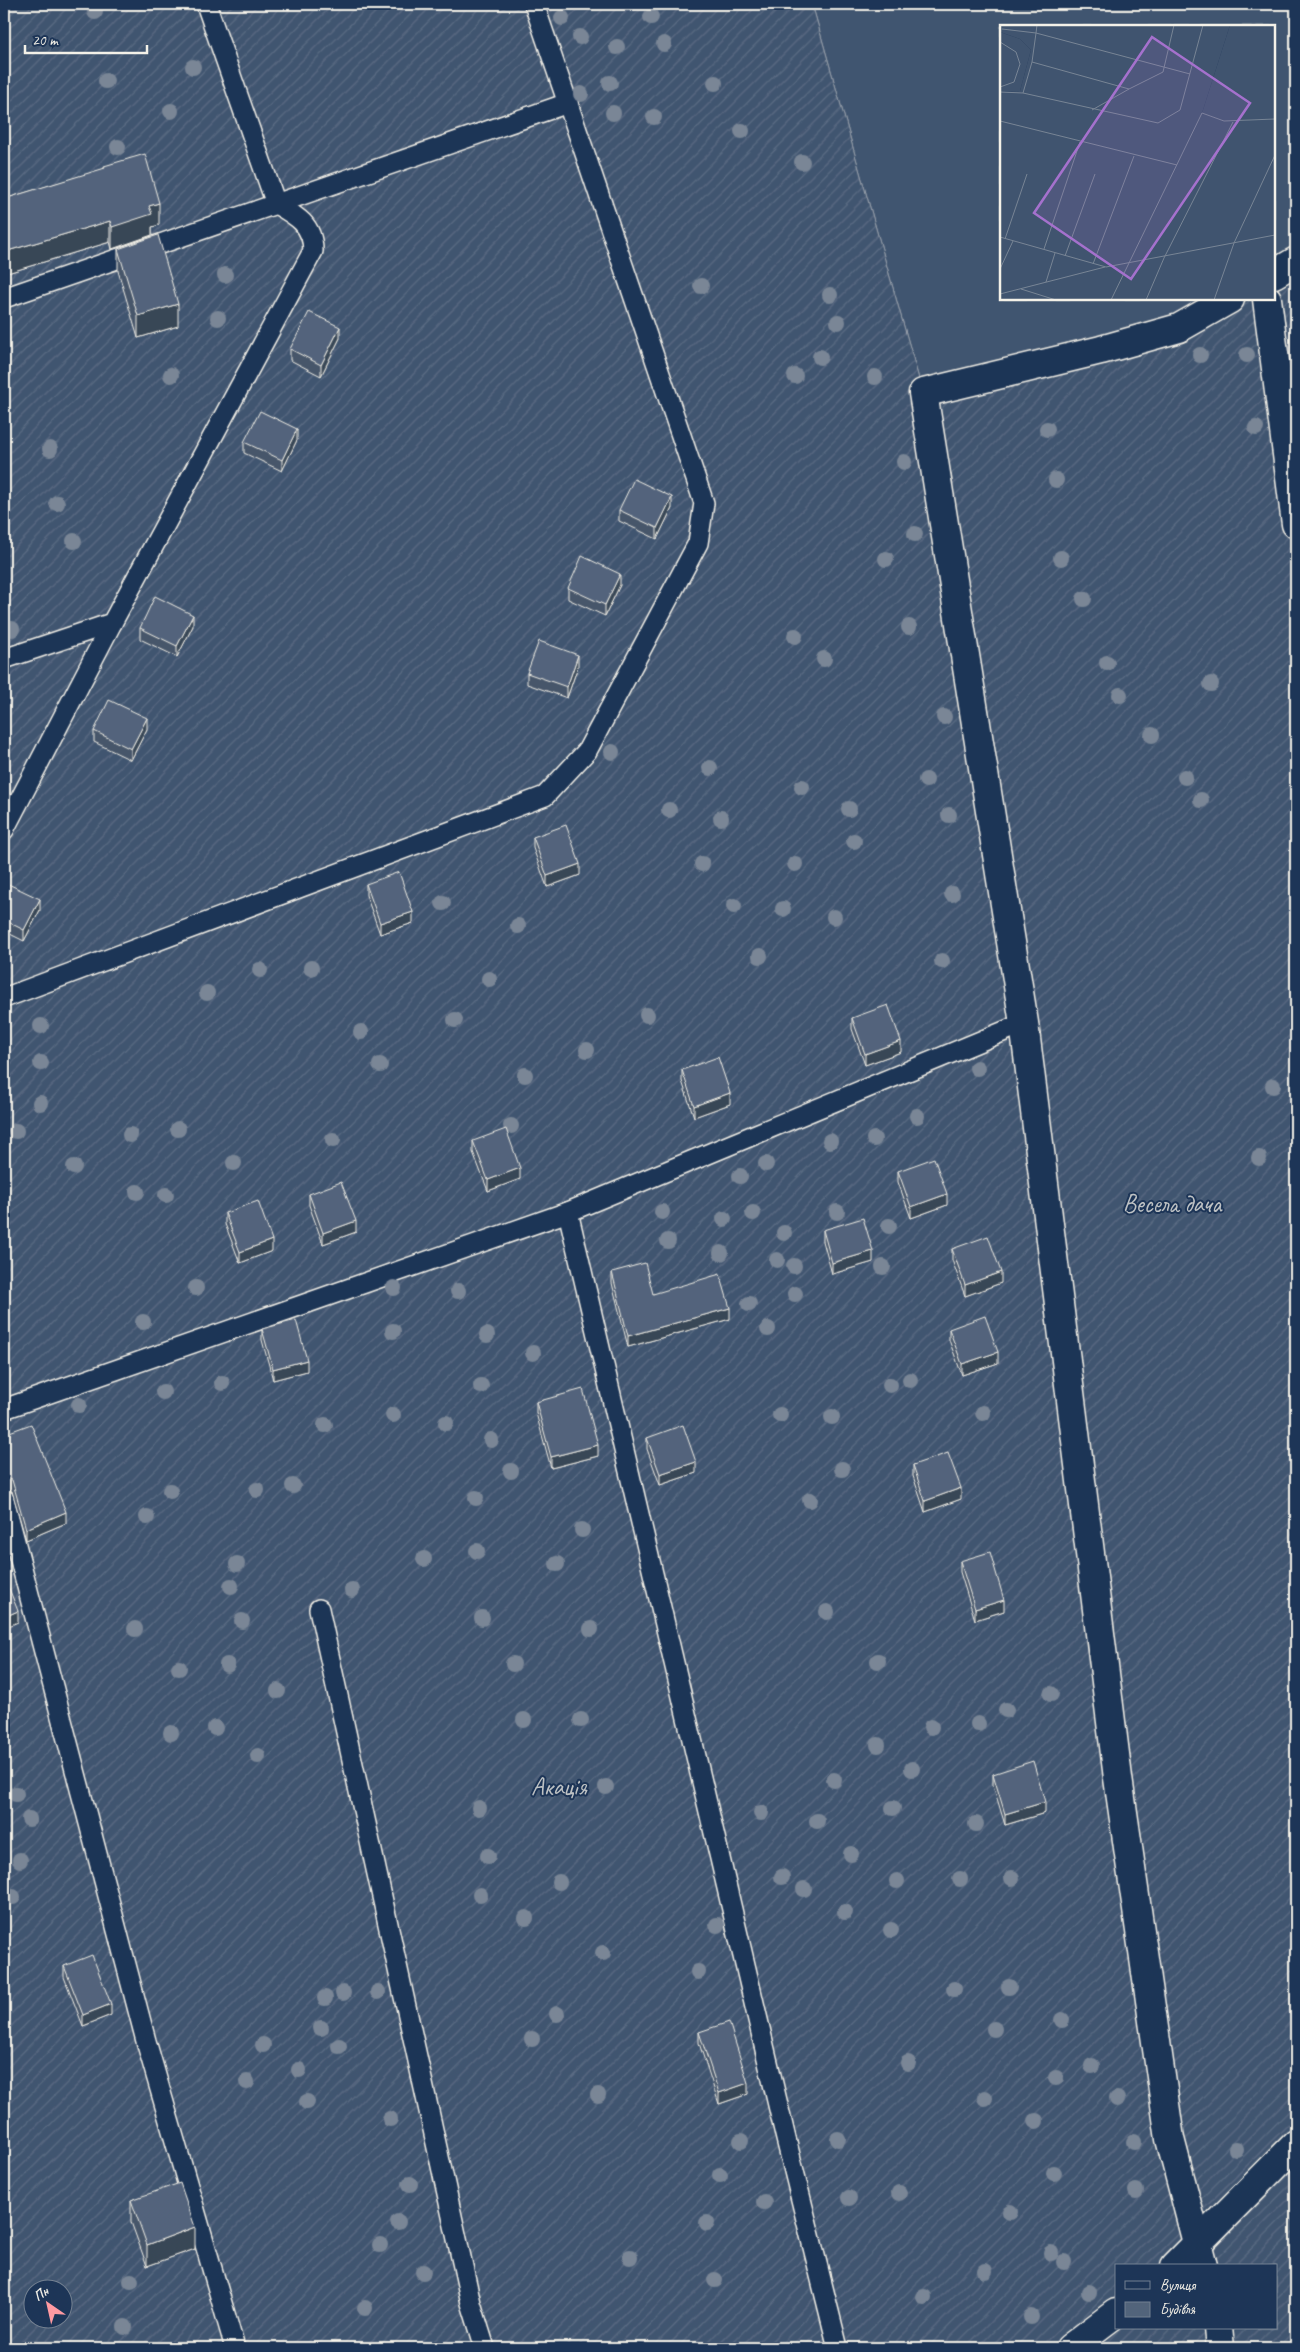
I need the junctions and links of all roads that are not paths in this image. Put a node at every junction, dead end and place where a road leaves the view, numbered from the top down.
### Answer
1 (206, 4) edge
2 (534, 4) edge
3 (568, 103) junction
4 (276, 204) junction
5 (1296, 261) edge
6 (1275, 273) edge
7 (4, 298) edge
8 (1228, 300) edge
9 (1267, 300) edge
10 (1296, 524) edge
11 (112, 623) junction
12 (4, 659) edge
13 (4, 830) edge
14 (4, 998) edge
15 (1024, 1023) junction
16 (568, 1212) junction
17 (4, 1409) edge
18 (4, 1499) edge
19 (319, 1610) dead end
20 (1296, 2144) edge
21 (1200, 2255) edge
22 (1180, 2264) edge
23 (1115, 2315) edge
24 (1218, 2330) edge
25 (235, 2348) edge
26 (485, 2348) edge
27 (838, 2348) edge
28 (1070, 2348) edge
29 (1220, 2348) edge

1 - 4 lane
2 - 3 lane
3 - 4 lane
3 - 14 lane
4 - 7 lane
4 - 11 lane
5 - 6 street
8 - 15 street
9 - 10 street
11 - 12 lane
11 - 13 lane
15 - 16 lane
15 - 21 street
16 - 17 lane
16 - 27 lane
18 - 25 lane
19 - 26 lane
20 - 21 street
21 - 22 street
23 - 28 street
24 - 29 street

